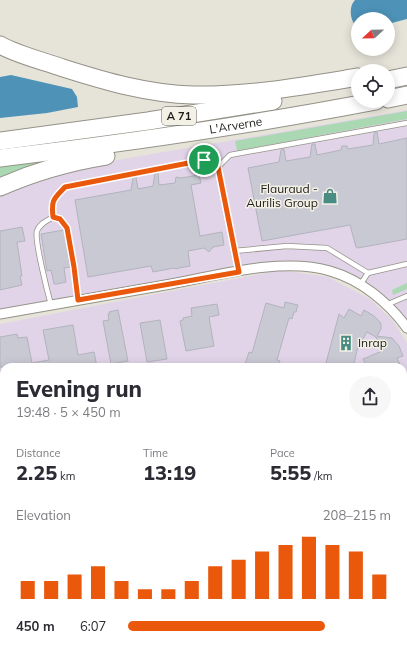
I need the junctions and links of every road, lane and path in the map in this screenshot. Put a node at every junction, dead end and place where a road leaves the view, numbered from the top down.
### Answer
1 (0, 45) edge
2 (407, 70) edge
3 (395, 71) edge
4 (407, 76) edge
5 (351, 78) edge
6 (395, 79) edge
7 (351, 87) edge
8 (407, 95) edge
9 (395, 98) edge
10 (351, 105) edge
11 (407, 123) edge
12 (176, 135) junction
13 (0, 141) edge
14 (0, 158) edge
15 (218, 167) junction
16 (0, 187) edge
17 (53, 217) junction
18 (234, 251) junction
19 (407, 264) edge
20 (239, 272) junction
21 (368, 273) junction
22 (360, 284) junction
23 (407, 296) edge
24 (78, 300) junction
25 (51, 305) junction
26 (386, 305) junction
27 (0, 314) edge
28 (407, 328) edge

1 - 5 highway
2 - 3 highway
4 - 6 highway
7 - 13 highway, L'Arverne / A 71
8 - 9 highway
10 - 12 highway, L'Arverne / A 71
11 - 15 lane
12 - 14 highway, L'Arverne / A 71
12 - 16 highway
15 - 17 lane
15 - 18 lane
17 - 24 lane
17 - 25 lane
18 - 20 lane
18 - 21 lane
19 - 21 lane
20 - 22 street
20 - 24 street
21 - 22 lane
22 - 26 street
23 - 26 lane
24 - 25 street
25 - 27 street
26 - 28 street

